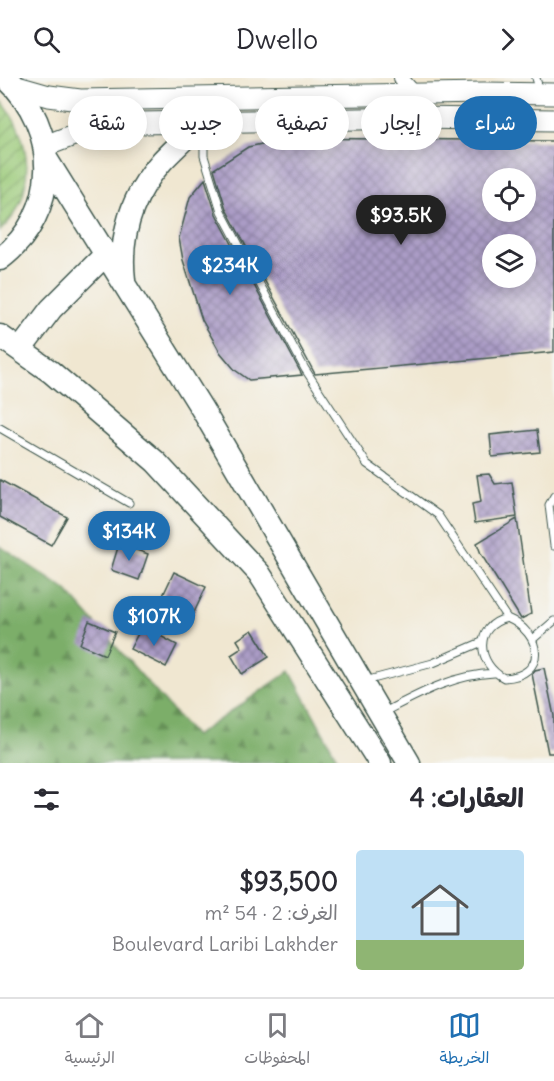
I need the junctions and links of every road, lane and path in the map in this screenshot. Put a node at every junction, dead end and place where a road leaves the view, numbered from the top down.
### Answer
1 (401, 78) edge
2 (10, 82) edge
3 (544, 89) edge
4 (415, 94) junction
5 (442, 118) edge
6 (361, 120) edge
7 (554, 120) edge
8 (243, 123) edge
9 (159, 124) edge
10 (176, 150) edge
11 (203, 150) edge
12 (46, 153) junction
13 (106, 254) junction
14 (0, 259) edge
15 (125, 285) junction
16 (0, 336) edge
17 (20, 350) junction
18 (0, 428) edge
19 (554, 496) edge
20 (129, 503) dead end
21 (554, 546) edge
22 (507, 618) junction
23 (554, 621) edge
24 (533, 639) junction
25 (482, 642) junction
26 (494, 673) junction
27 (361, 682) junction
28 (380, 714) junction
29 (380, 763) edge
30 (409, 763) edge

1 - 4 street
2 - 4 main road
2 - 12 highway
3 - 4 main road
5 - 7 main road
6 - 8 main road
9 - 12 main road
10 - 15 highway
11 - 22 lane
12 - 13 highway
12 - 14 highway
13 - 15 highway
13 - 17 highway
15 - 27 highway
16 - 17 highway
17 - 29 highway
18 - 20 lane
19 - 21 lane
22 - 24 lane
22 - 25 lane
23 - 24 lane
24 - 26 lane
25 - 26 lane
25 - 27 lane
26 - 28 lane
27 - 28 highway
28 - 30 highway

